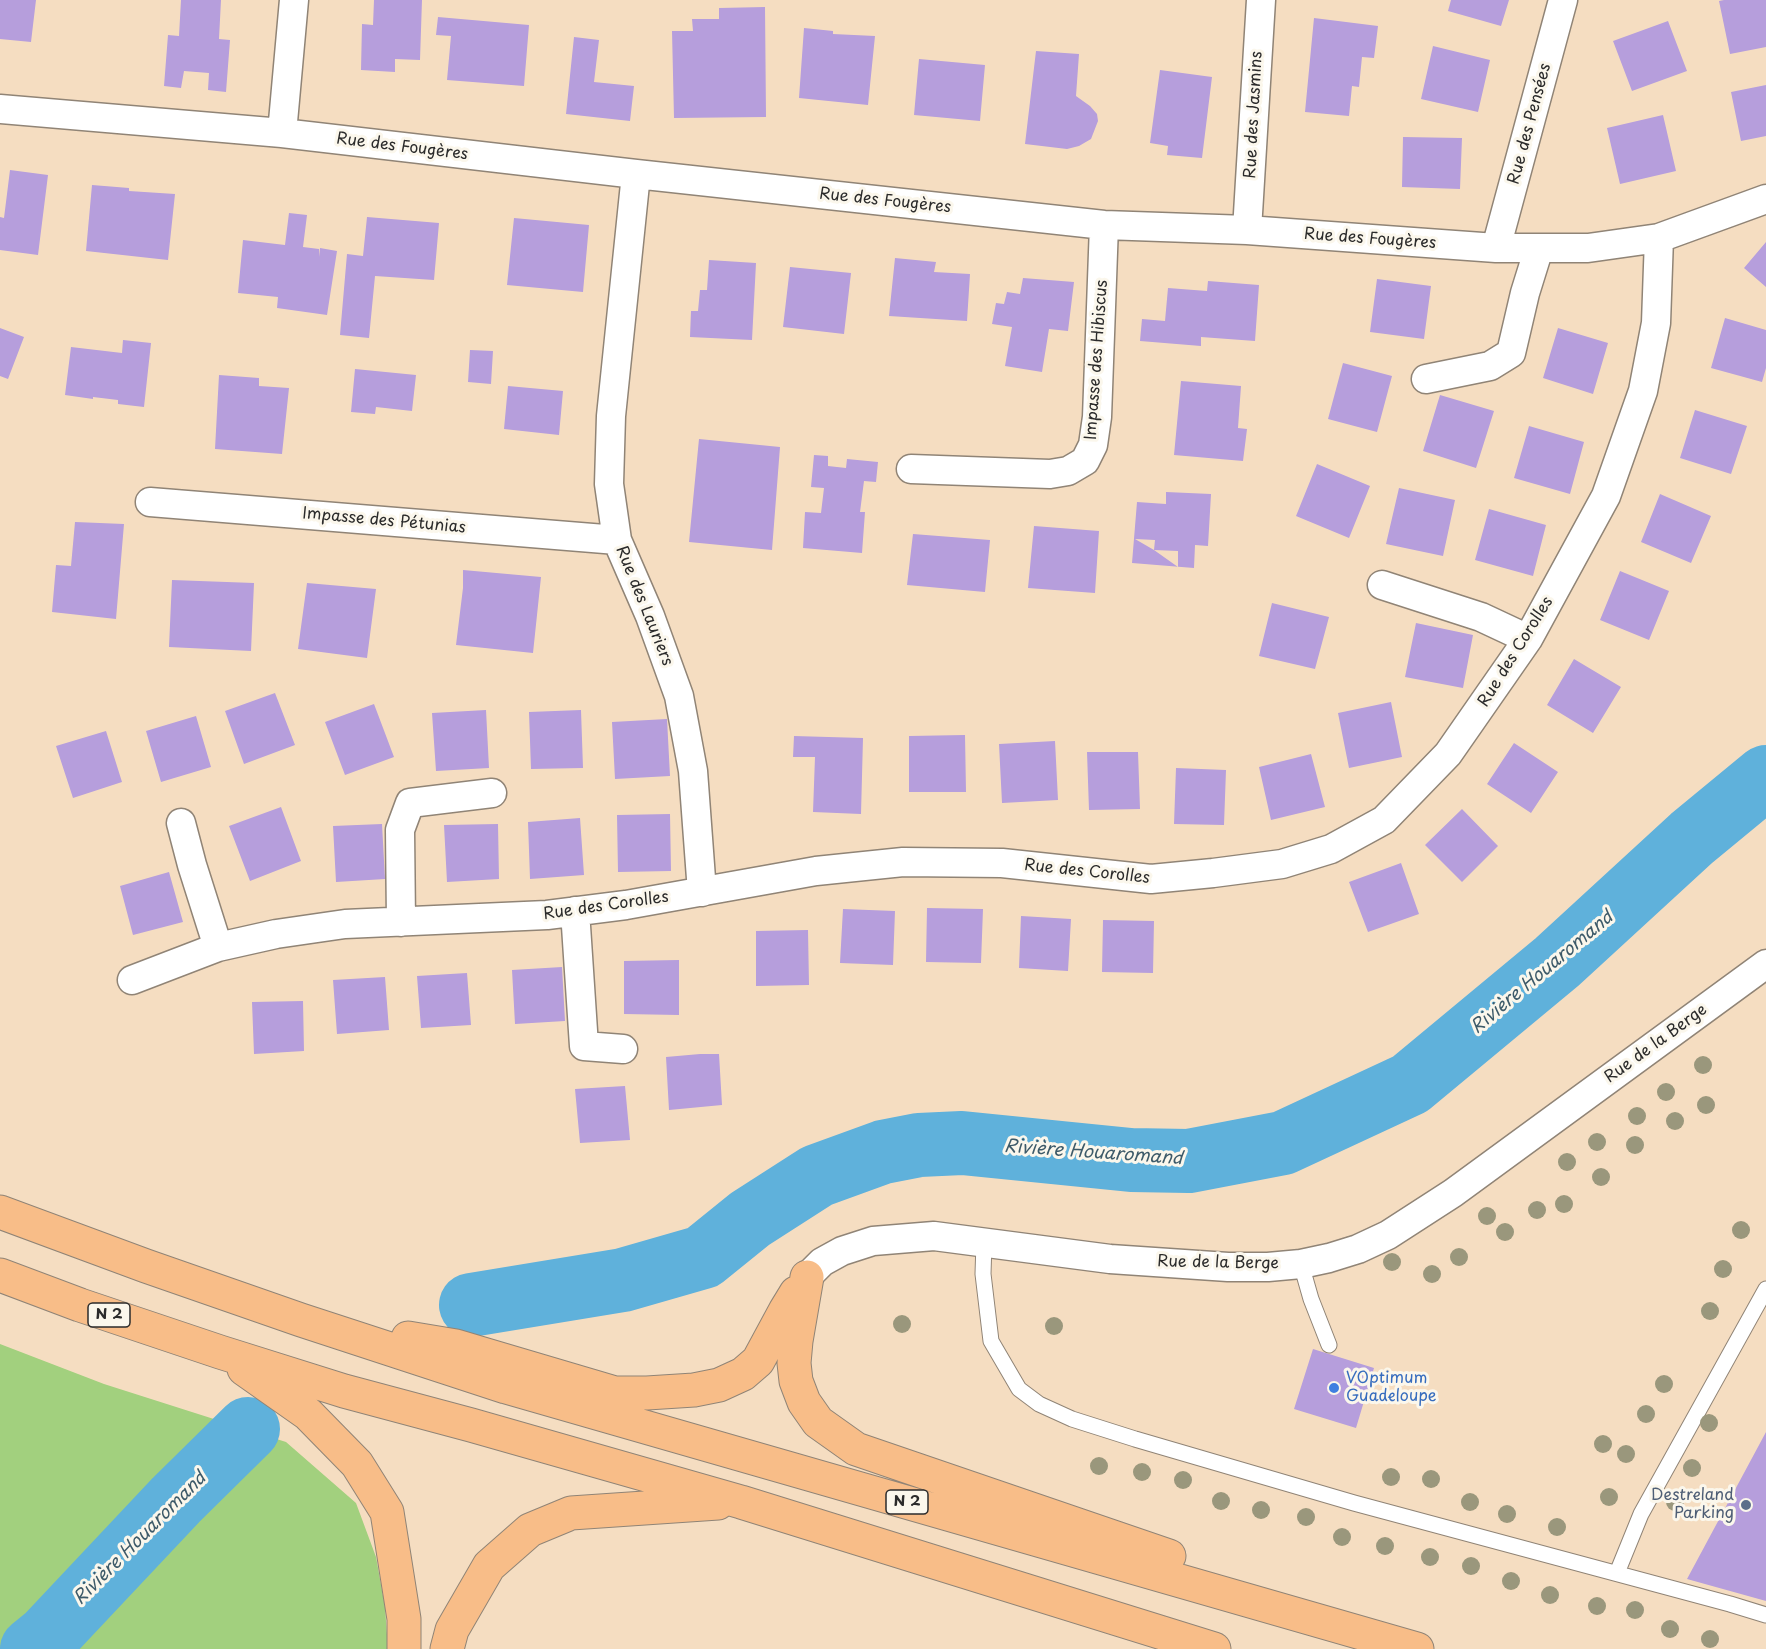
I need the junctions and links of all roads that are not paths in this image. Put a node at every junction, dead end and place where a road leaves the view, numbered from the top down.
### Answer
1 (294, 0) edge
2 (1261, 0) edge
3 (1563, 0) edge
4 (0, 109) edge
5 (282, 133) junction
6 (636, 174) junction
7 (1766, 199) edge
8 (1104, 225) junction
9 (1247, 230) junction
10 (1659, 238) junction
11 (1496, 248) junction
12 (1539, 248) junction
13 (1426, 379) dead end
14 (911, 469) dead end
15 (150, 502) dead end
16 (617, 540) junction
17 (1383, 585) dead end
18 (1528, 639) junction
19 (492, 793) dead end
20 (181, 823) dead end
21 (702, 892) junction
22 (574, 911) junction
23 (401, 922) junction
24 (218, 947) junction
25 (1766, 964) edge
26 (132, 980) dead end
27 (623, 1049) dead end
28 (0, 1199) edge
29 (0, 1212) edge
30 (984, 1242) junction
31 (1300, 1264) junction
32 (146, 1266) junction
33 (0, 1275) edge
34 (807, 1277) junction
35 (1766, 1289) edge
36 (301, 1320) junction
37 (1329, 1345) dead end
38 (220, 1352) junction
39 (741, 1502) junction
40 (1617, 1574) junction
41 (1766, 1615) edge
42 (404, 1649) edge
43 (447, 1649) edge
44 (1214, 1649) edge
45 (1417, 1649) edge
46 (1425, 1649) edge

1 - 5 street
2 - 9 street, Rue des Jasmins
3 - 11 street, Rue des Pensées
4 - 5 street, Rue des Fougères
5 - 6 street, Rue des Fougères
6 - 8 street, Rue des Fougères
6 - 16 street, Rue des Lauriers
7 - 10 street, Rue des Fougères
8 - 9 street, Rue des Fougères
8 - 14 street, Impasse des Hibiscus
9 - 11 street, Rue des Fougères
10 - 12 street, Rue des Fougères
10 - 18 street, Rue des Corolles
11 - 12 street, Rue des Fougères
12 - 13 street
15 - 16 street, Impasse des Pétunias
16 - 21 street, Rue des Lauriers
17 - 18 street
18 - 21 street, Rue des Corolles
19 - 23 street
20 - 24 street
21 - 22 street, Rue des Corolles
22 - 23 street, Rue des Corolles
22 - 27 street
23 - 24 street, Rue des Corolles
24 - 26 street, Rue des Corolles
25 - 31 street, Rue de la Berge
28 - 32 highway
29 - 32 highway, N 2
30 - 31 street, Rue de la Berge
30 - 34 street, Rue de la Berge
30 - 40 lane
31 - 37 lane
32 - 36 highway, N 2
33 - 38 highway, N 2
34 - 36 highway
34 - 46 highway
35 - 40 lane
36 - 45 highway, N 2
38 - 39 highway, N 2
38 - 42 highway
39 - 43 highway
39 - 44 highway, N 2
40 - 41 lane

